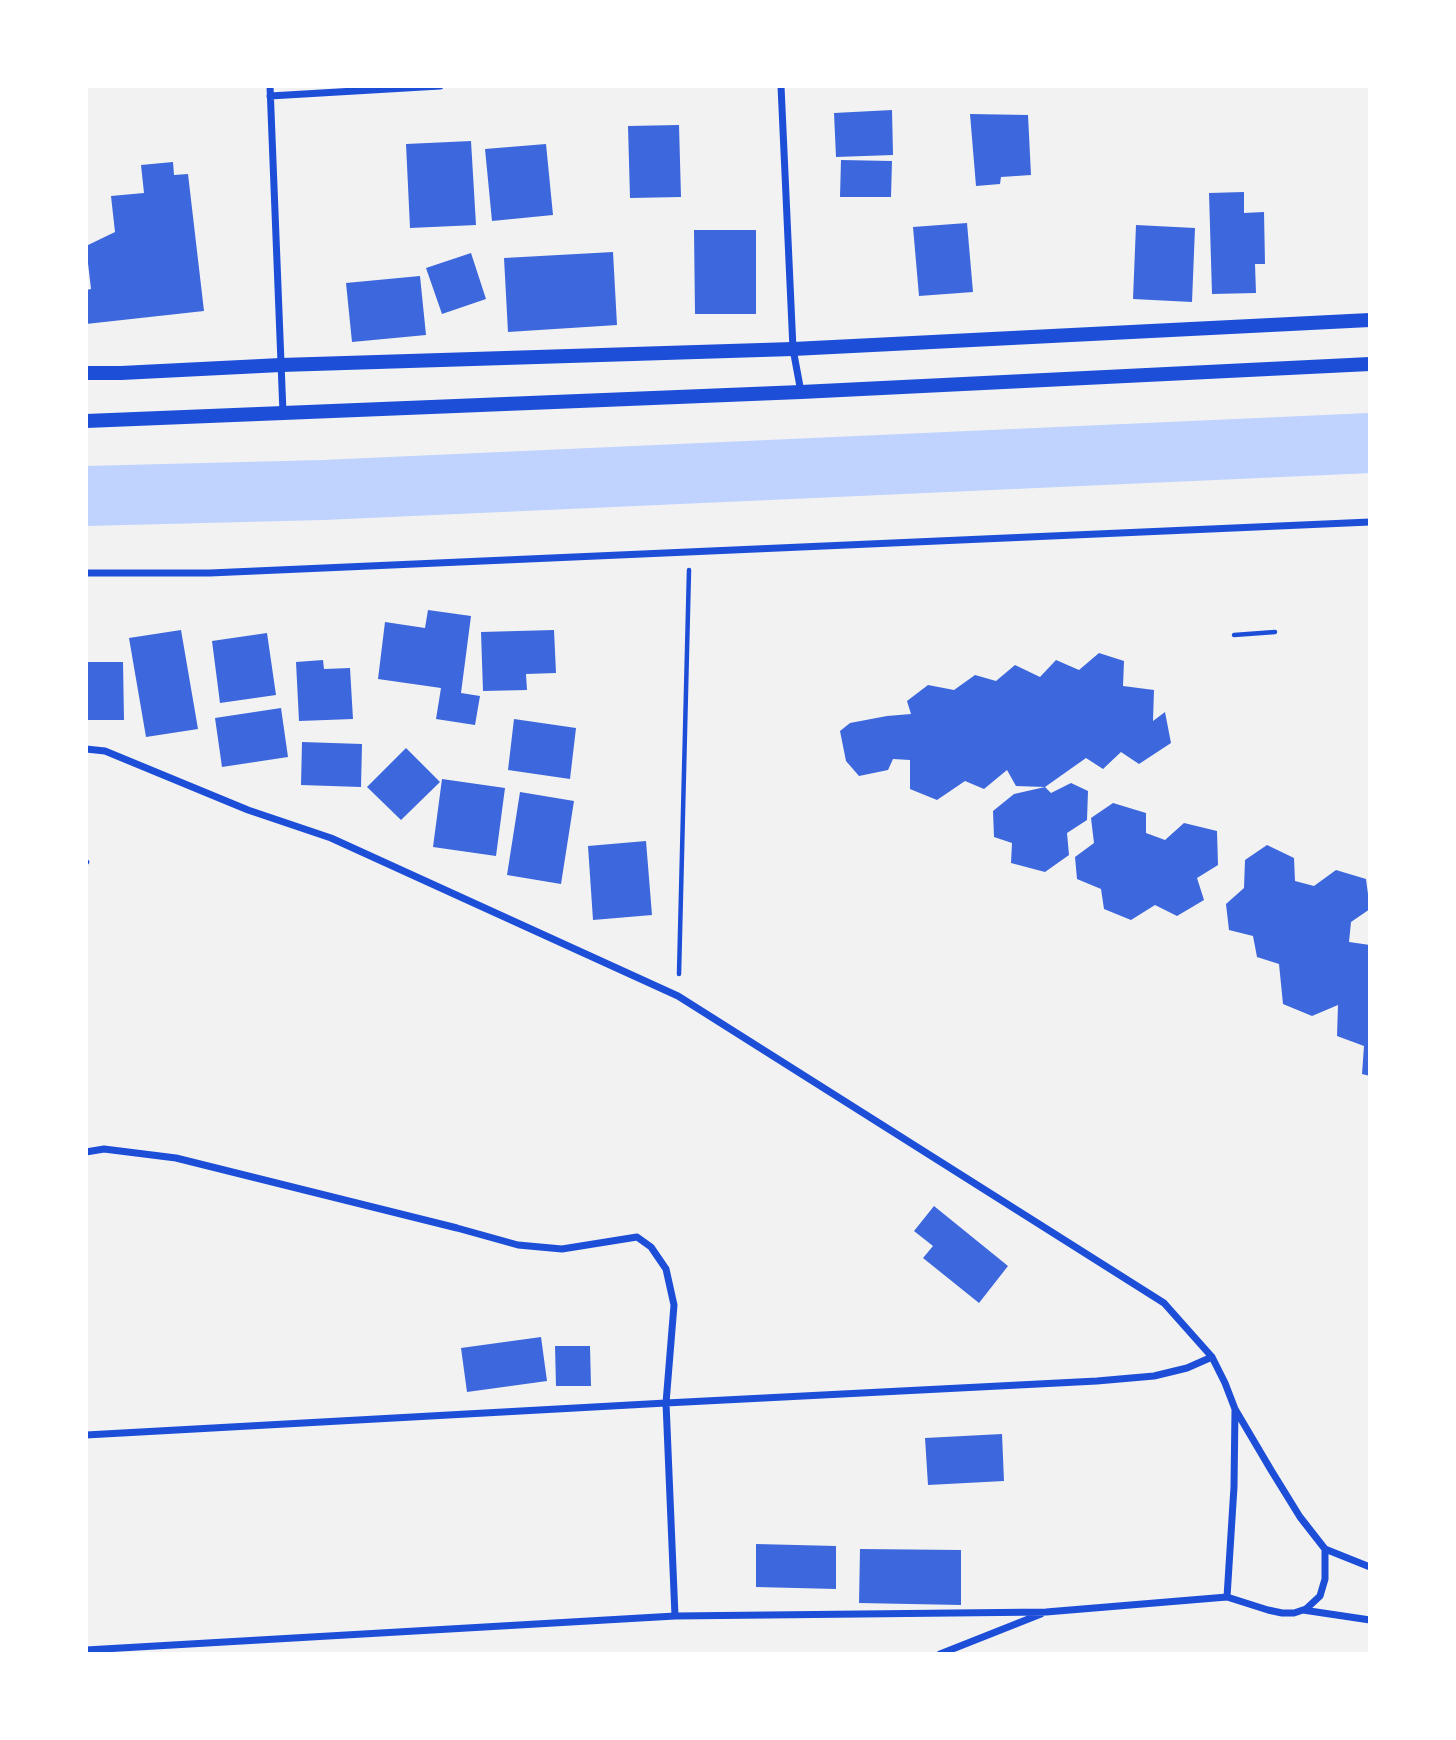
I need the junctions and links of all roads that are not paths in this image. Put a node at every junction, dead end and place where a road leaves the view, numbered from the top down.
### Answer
1 (270, 86) edge
2 (440, 86) edge
3 (781, 86) edge
4 (270, 96) junction
5 (1370, 320) edge
6 (793, 349) junction
7 (1370, 363) edge
8 (281, 365) junction
9 (86, 373) edge
10 (801, 392) junction
11 (283, 413) junction
12 (86, 421) edge
13 (1370, 522) edge
14 (86, 573) edge
15 (86, 749) edge
16 (86, 1152) edge
17 (1212, 1357) junction
18 (666, 1403) junction
19 (1235, 1409) junction
20 (86, 1435) edge
21 (1325, 1549) junction
22 (1370, 1567) edge
23 (1227, 1597) junction
24 (1302, 1610) junction
25 (1046, 1612) junction
26 (675, 1616) junction
27 (1370, 1620) edge
28 (86, 1650) edge
29 (940, 1654) edge

1 - 4 street
2 - 4 street
3 - 6 street
4 - 8 street
5 - 6 main road
6 - 8 main road
6 - 10 street
7 - 10 main road
8 - 9 main road
8 - 11 street
10 - 11 main road
11 - 12 main road
13 - 14 street
15 - 17 street
16 - 18 street
17 - 18 street
17 - 19 street
18 - 20 street
18 - 26 street
19 - 21 street
19 - 23 street
21 - 22 street
21 - 24 street
23 - 24 street
23 - 25 street
24 - 27 street
25 - 26 street
25 - 29 street
26 - 28 street

